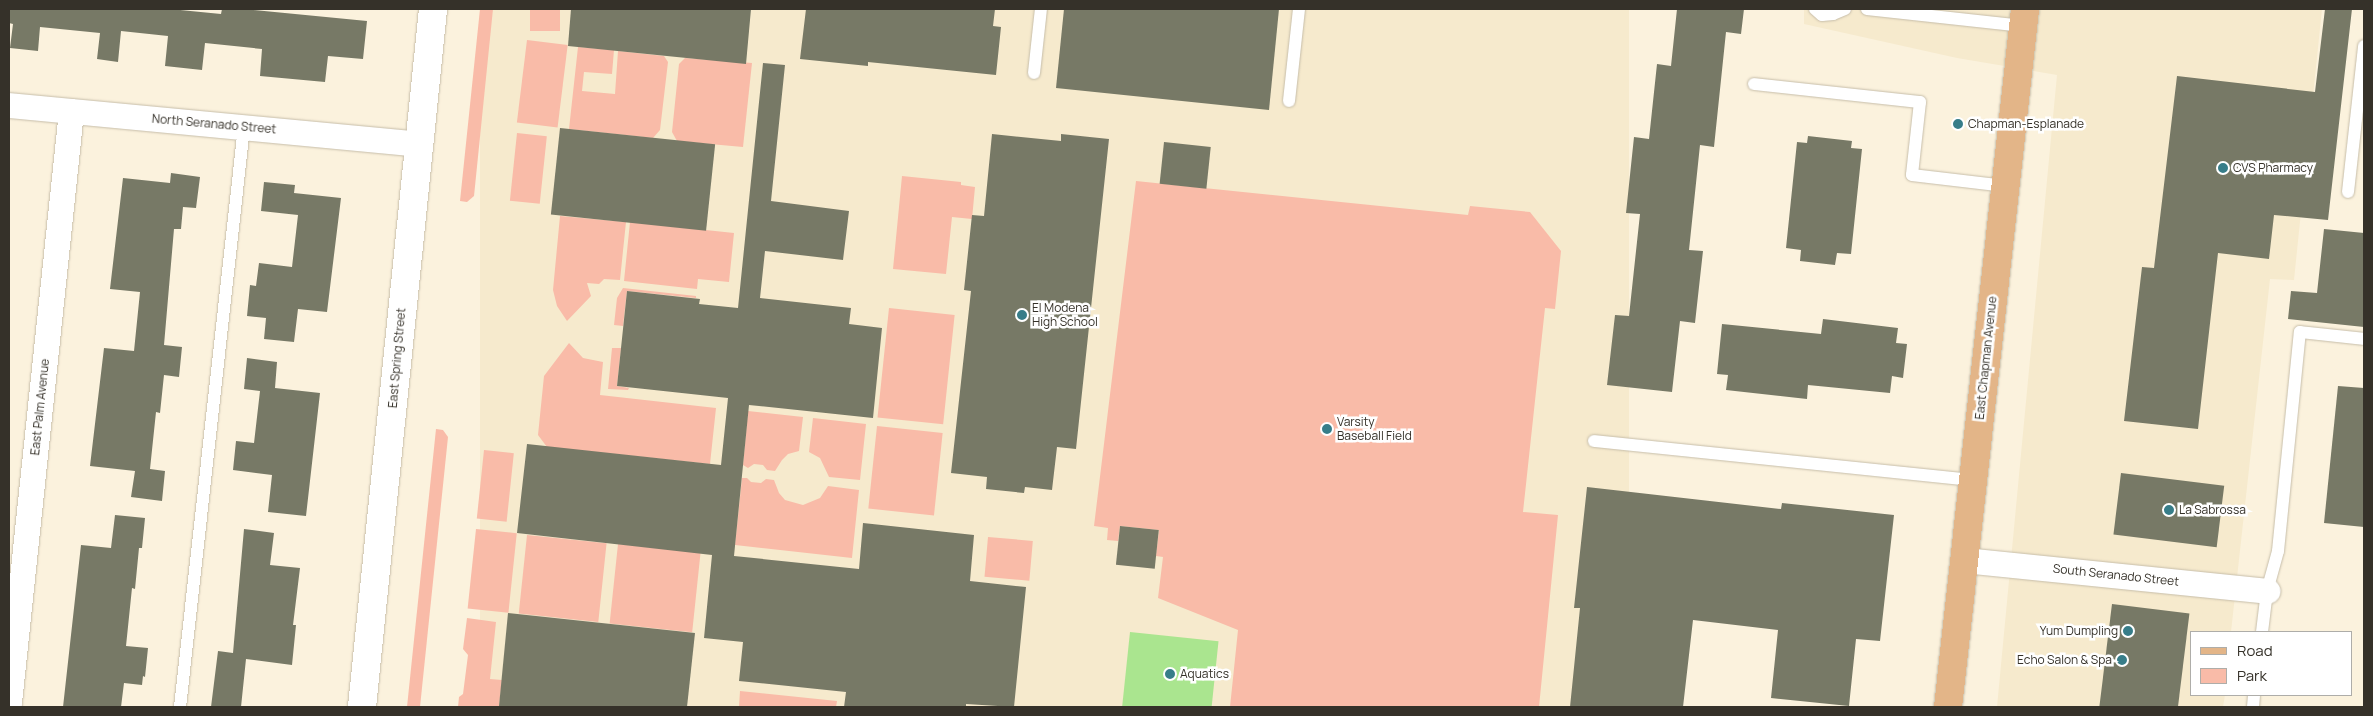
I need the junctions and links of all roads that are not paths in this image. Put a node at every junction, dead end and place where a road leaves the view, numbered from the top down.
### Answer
1 (433, 9) edge
2 (1041, 9) edge
3 (1299, 9) edge
4 (1815, 9) edge
5 (1845, 9) edge
6 (1867, 9) edge
7 (1884, 10) edge
8 (1921, 12) edge
9 (1949, 13) edge
10 (2024, 17) edge
11 (2364, 46) edge
12 (1034, 73) dead end
13 (1754, 84) dead end
14 (1289, 100) dead end
15 (9, 105) edge
16 (71, 111) junction
17 (244, 127) junction
18 (419, 144) junction
19 (2005, 186) junction
20 (2348, 192) dead end
21 (2364, 339) edge
22 (1594, 440) dead end
23 (1973, 480) junction
24 (1964, 560) junction
25 (2267, 591) junction
26 (2262, 631) edge
27 (9, 702) edge
28 (180, 707) edge
29 (362, 707) edge
30 (1948, 707) edge

1 - 18 street, East Spring Street
2 - 12 lane
3 - 14 lane
4 - 5 lane
6 - 7 lane
7 - 8 lane
8 - 9 lane
9 - 10 lane
10 - 19 main road, East Chapman Avenue
11 - 20 lane
13 - 19 lane
15 - 16 street, North Seranado Street
16 - 17 street, North Seranado Street
16 - 27 street, East Palm Avenue
17 - 18 street, North Seranado Street
17 - 28 lane
18 - 29 street, East Spring Street
19 - 23 main road, East Chapman Avenue
21 - 25 lane
22 - 23 lane
23 - 24 main road, East Chapman Avenue
24 - 25 street, South Seranado Street
24 - 30 main road, East Chapman Avenue
25 - 26 lane

